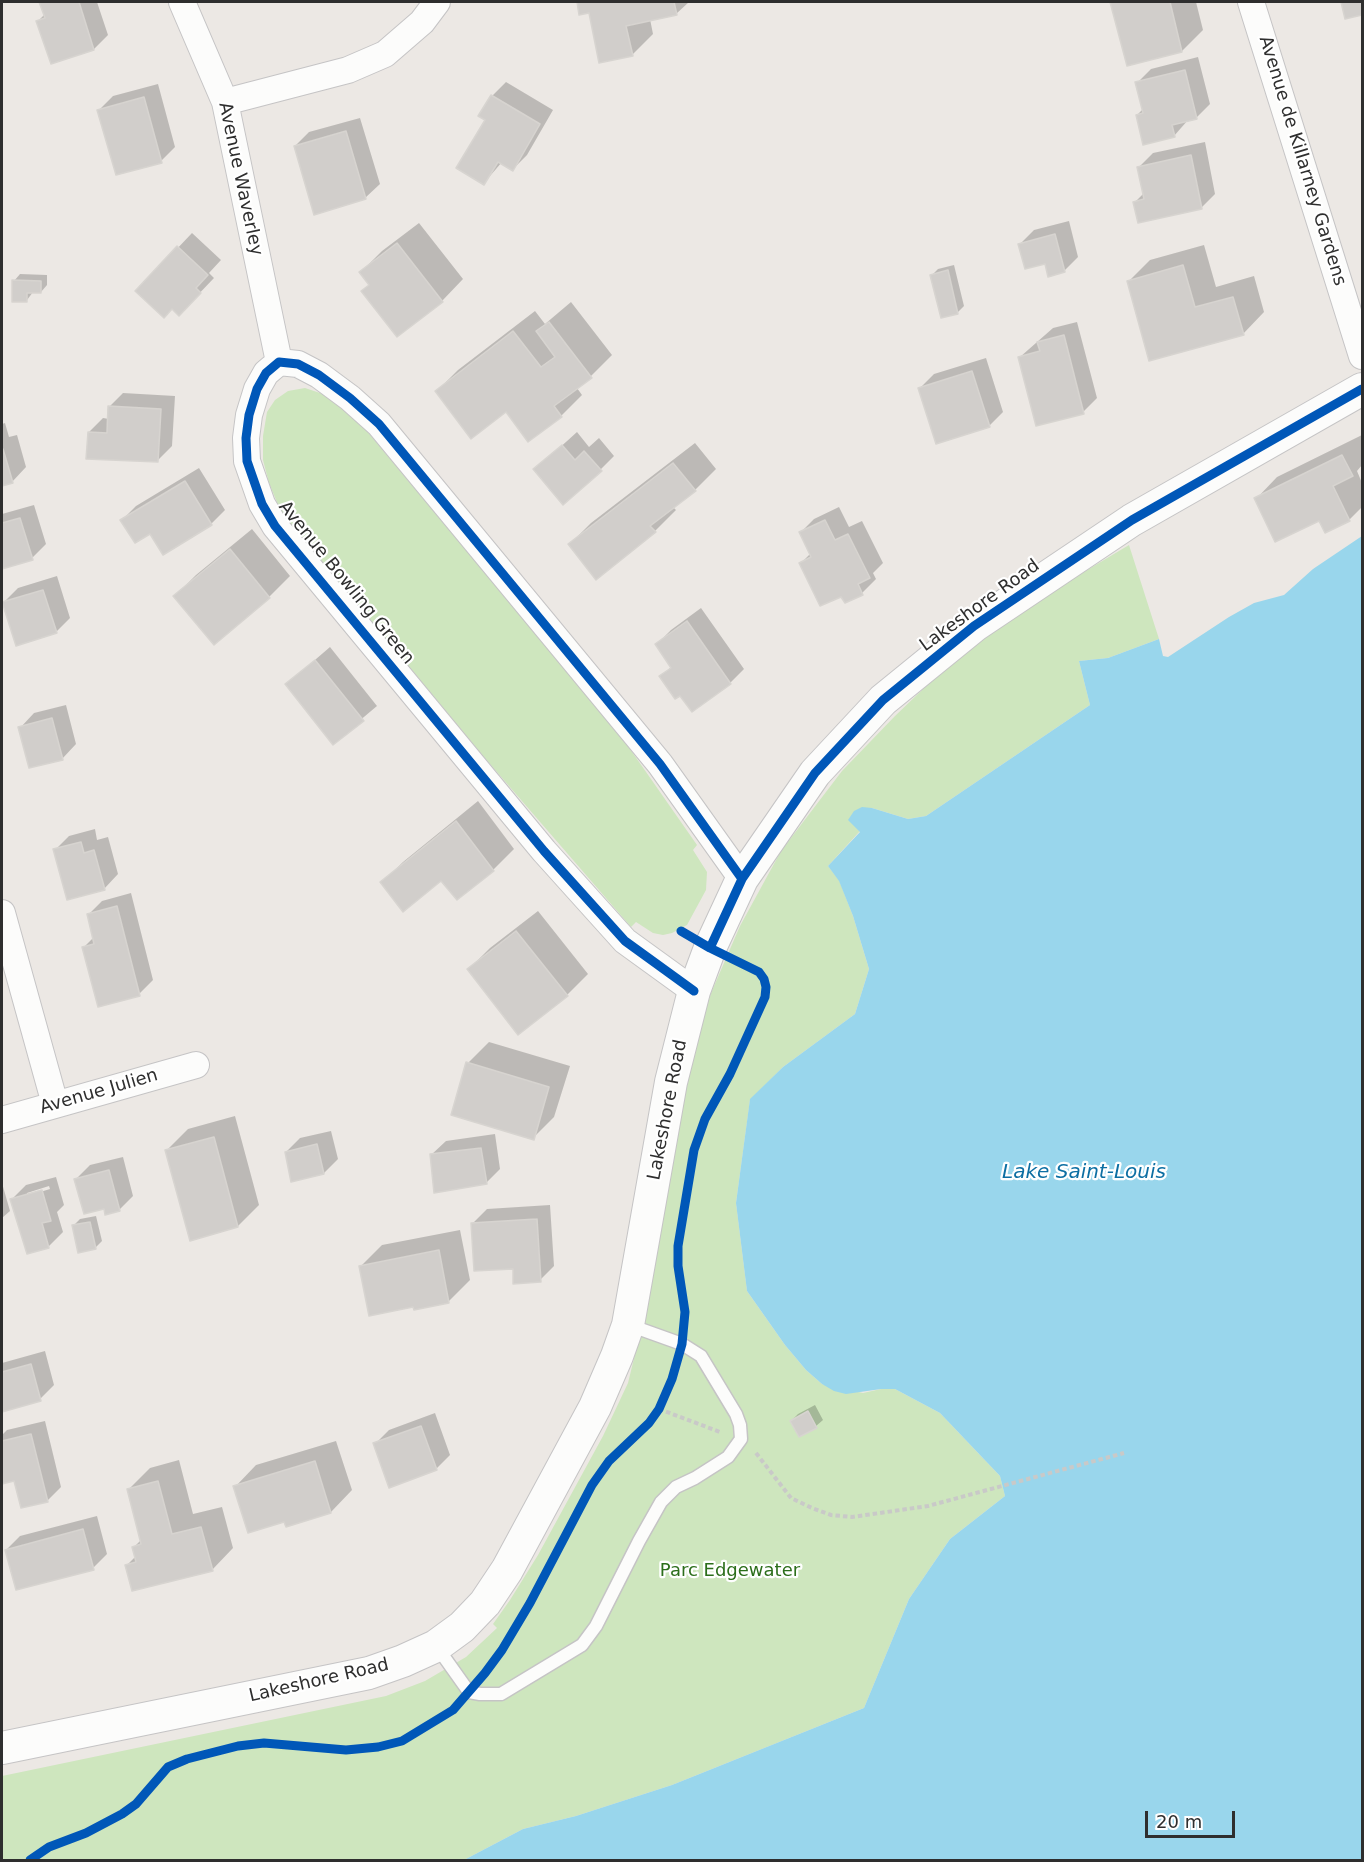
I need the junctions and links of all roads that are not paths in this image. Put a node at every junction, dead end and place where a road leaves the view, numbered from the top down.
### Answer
1 (182, 2) edge
2 (437, 2) edge
3 (1251, 2) edge
4 (225, 102) junction
5 (1362, 356) edge
6 (279, 362) junction
7 (1362, 389) edge
8 (742, 879) junction
9 (2, 913) edge
10 (694, 991) junction
11 (196, 1065) dead end
12 (55, 1104) junction
13 (2, 1120) edge
14 (628, 1325) junction
15 (436, 1646) junction
16 (2, 1748) edge

1 - 4 street, Avenue Waverley
2 - 4 street
3 - 5 street, Avenue de Killarney Gardens
4 - 6 street, Avenue Waverley
6 - 8 street
6 - 10 street, Avenue Bowling Green
7 - 8 street, Lakeshore Road
8 - 10 street, Lakeshore Road
9 - 12 street
10 - 14 street, Lakeshore Road
11 - 12 street, Avenue Julien
12 - 13 street, Avenue Julien
14 - 15 street, Lakeshore Road
14 - 15 lane
15 - 16 street, Lakeshore Road

